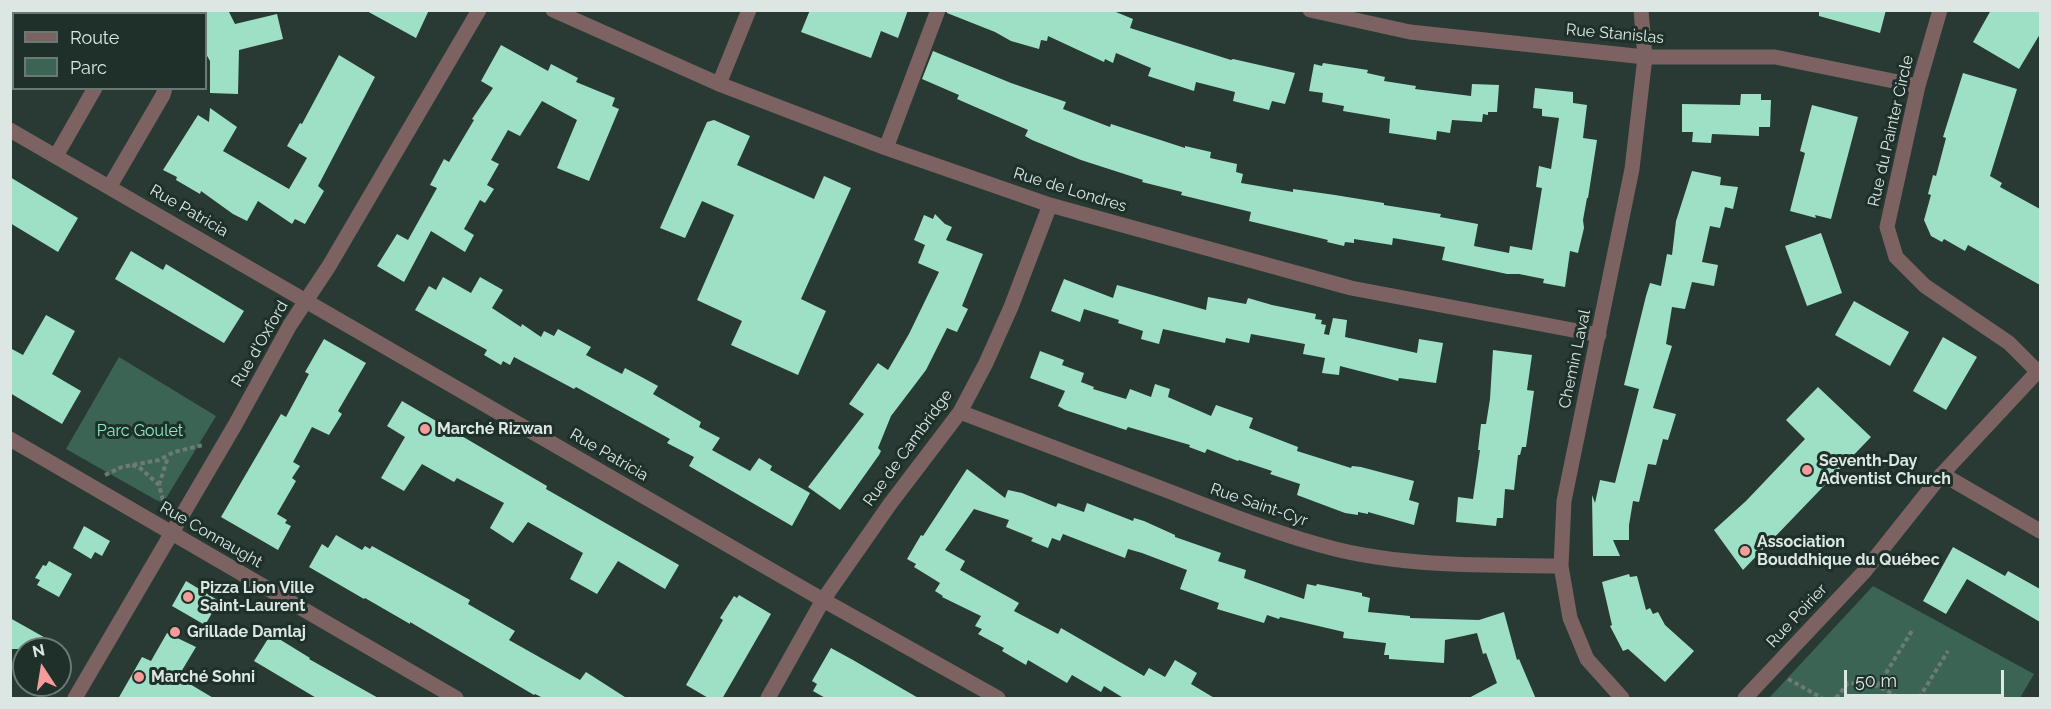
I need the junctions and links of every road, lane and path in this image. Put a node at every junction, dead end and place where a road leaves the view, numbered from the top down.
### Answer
1 (479, 10) edge
2 (553, 10) edge
3 (748, 10) edge
4 (938, 10) edge
5 (1310, 10) edge
6 (1641, 10) edge
7 (1940, 10) edge
8 (1646, 57) junction
9 (719, 84) junction
10 (1918, 86) junction
11 (94, 90) edge
12 (164, 90) edge
13 (10, 130) edge
14 (886, 148) junction
15 (56, 156) junction
16 (110, 186) junction
17 (1050, 205) junction
18 (306, 300) junction
19 (1599, 335) junction
20 (2039, 371) edge
21 (960, 412) junction
22 (10, 439) edge
23 (225, 441) junction
24 (170, 454) junction
25 (131, 465) junction
26 (1942, 474) junction
27 (159, 484) junction
28 (89, 485) junction
29 (2040, 531) edge
30 (171, 532) junction
31 (1561, 566) junction
32 (823, 600) junction
33 (1913, 629) dead end
34 (1948, 651) dead end
35 (1772, 669) junction
36 (1878, 686) junction
37 (75, 699) edge
38 (456, 699) edge
39 (768, 699) edge
40 (998, 699) edge
41 (1622, 699) edge
42 (1745, 699) edge
43 (1822, 699) edge
44 (1836, 699) edge
45 (1900, 699) edge
46 (1919, 699) edge

1 - 18 street, Rue d'Oxford
2 - 9 street, Rue de Londres
3 - 9 street
4 - 14 street
5 - 8 street, Rue Stanislas
6 - 8 street, Chemin Laval
7 - 10 street, Rue du Painter Circle
8 - 10 street, Rue Stanislas
8 - 19 street, Chemin Laval
9 - 14 street, Rue de Londres
10 - 20 street, Rue du Painter Circle
11 - 15 street
12 - 16 street
13 - 15 street, Rue Patricia
14 - 17 street, Rue de Londres
15 - 16 street, Rue Patricia
16 - 18 street, Rue Patricia
17 - 19 street, Rue de Londres
17 - 21 street, Rue de Cambridge
18 - 23 street, Rue d'Oxford
18 - 32 street, Rue Patricia
19 - 31 street, Chemin Laval
20 - 26 street, Rue Poirier
21 - 31 street, Rue Saint-Cyr
21 - 32 street, Rue de Cambridge
22 - 28 street, Rue Connaught
23 - 24 path
23 - 30 street, Rue d'Oxford
24 - 25 path
24 - 27 path
25 - 27 path
25 - 28 path
26 - 29 street
26 - 35 street, Rue Poirier
27 - 30 path
28 - 30 street, Rue Connaught
30 - 37 street, Rue d'Oxford
30 - 38 street, Rue Connaught
31 - 41 street, Chemin Laval
32 - 39 street, Rue de Cambridge
32 - 40 street, Rue Patricia
33 - 36 path
34 - 46 path
35 - 42 street, Rue Poirier
35 - 43 path
36 - 44 path
36 - 45 path

